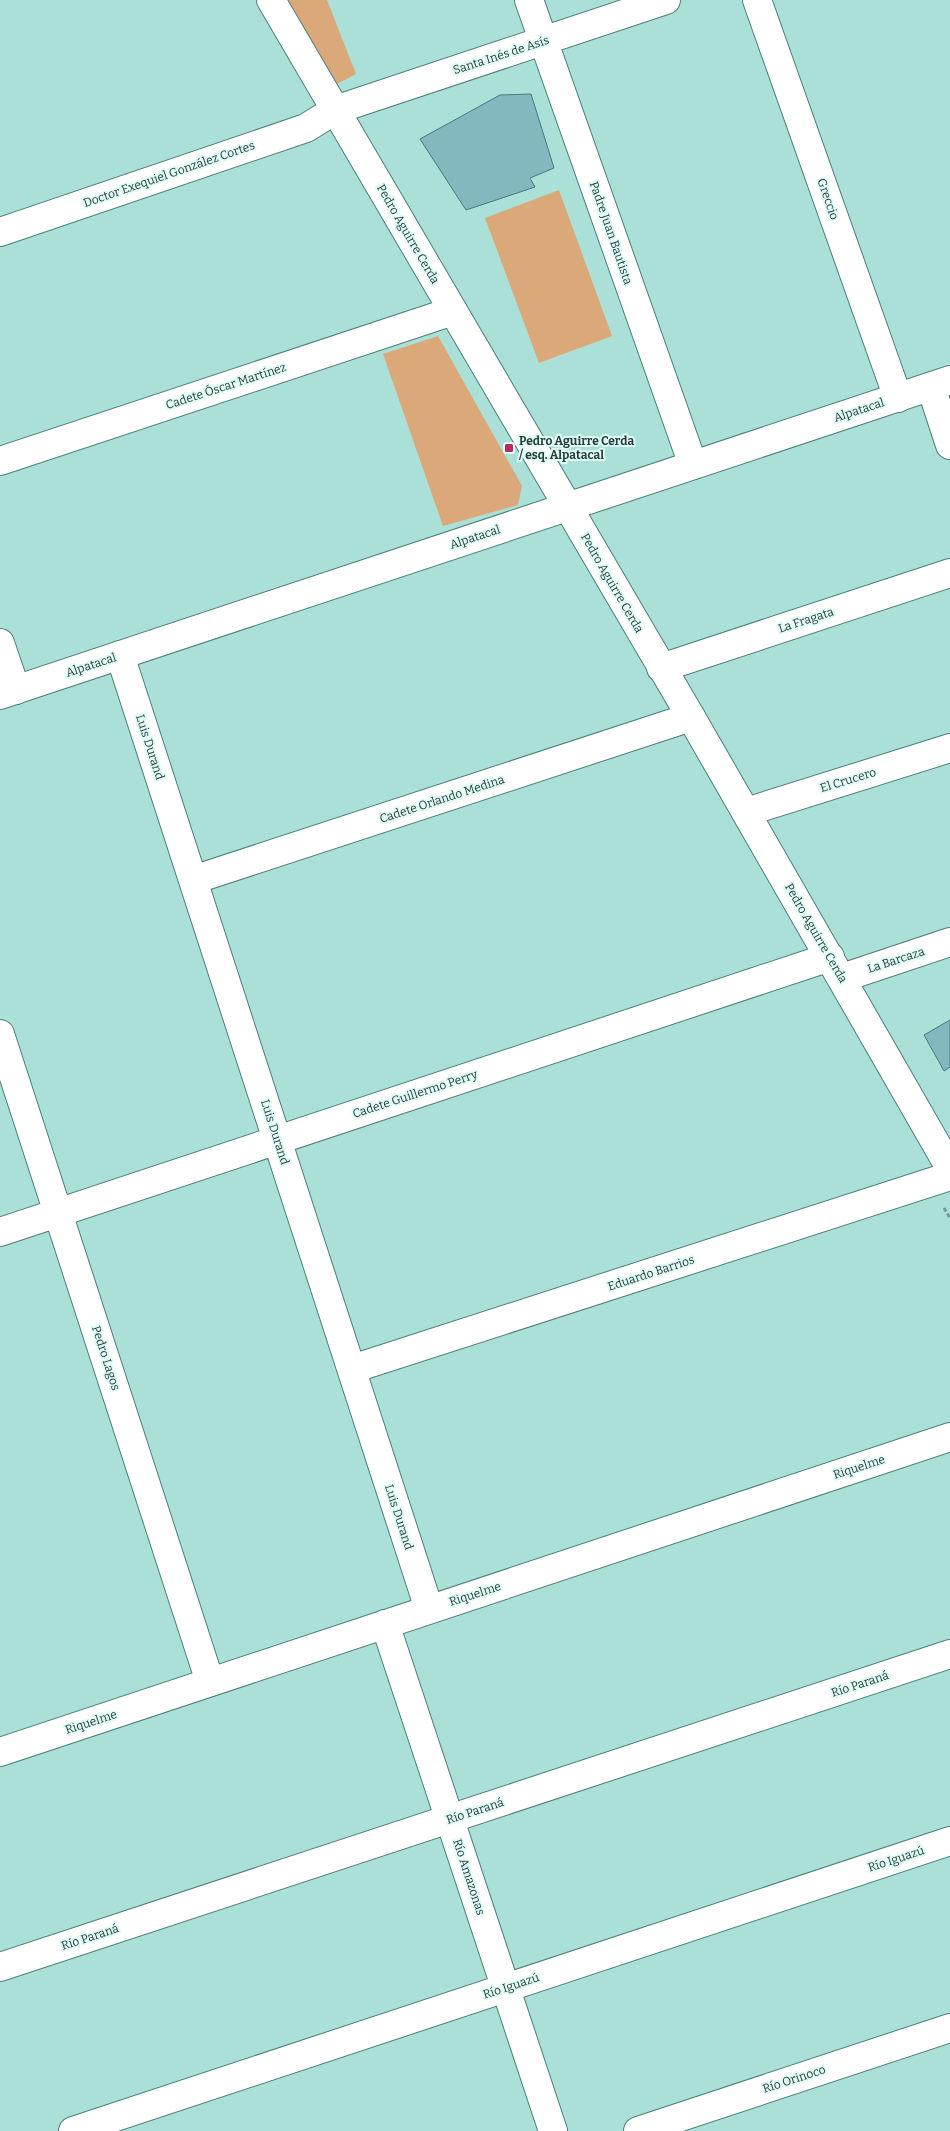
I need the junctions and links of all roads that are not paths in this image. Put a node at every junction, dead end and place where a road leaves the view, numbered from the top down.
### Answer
1 (271, 0) edge
2 (529, 0) edge
3 (666, 0) edge
4 (757, 0) edge
5 (543, 41) junction
6 (335, 110) junction
7 (0, 232) edge
8 (453, 311) junction
9 (940, 384) edge
10 (898, 398) junction
11 (950, 445) edge
12 (0, 461) edge
13 (693, 465) junction
14 (567, 507) junction
15 (950, 573) edge
16 (0, 643) edge
17 (120, 655) junction
18 (661, 668) junction
19 (8, 692) edge
20 (691, 717) junction
21 (950, 748) edge
22 (746, 812) junction
23 (193, 880) junction
24 (950, 942) edge
25 (836, 967) junction
26 (0, 1034) edge
27 (277, 1140) junction
28 (950, 1168) edge
29 (950, 1176) edge
30 (59, 1212) junction
31 (0, 1232) edge
32 (352, 1370) junction
33 (950, 1437) edge
34 (429, 1609) junction
35 (385, 1624) junction
36 (950, 1654) edge
37 (210, 1682) junction
38 (1, 1747) edge
39 (450, 1819) junction
40 (950, 1841) edge
41 (0, 1967) edge
42 (506, 1988) junction
43 (950, 2028) edge
44 (73, 2131) edge
45 (553, 2131) edge
46 (638, 2131) edge

1 - 6 street, Pedro Aguirre Cerda
2 - 5 street, Padre Juan Bautista
3 - 5 street, Santa Inés de Asís
4 - 10 street, Greccio
5 - 6 street, Santa Inés de Asís
5 - 13 street, Padre Juan Bautista
6 - 7 street, Doctor Exequiel González Cortes
6 - 8 street, Pedro Aguirre Cerda
8 - 12 street, Cadete Óscar Martínez
8 - 14 street, Pedro Aguirre Cerda
9 - 10 street, Alpatacal
9 - 11 street
10 - 13 street, Alpatacal
13 - 14 street, Alpatacal
14 - 17 street, Alpatacal
14 - 18 street, Pedro Aguirre Cerda
15 - 18 street, La Fragata
16 - 19 street
17 - 19 street, Alpatacal
17 - 23 street, Luis Durand
18 - 20 street, Pedro Aguirre Cerda
20 - 22 street, Pedro Aguirre Cerda
20 - 23 street, Cadete Orlando Medina
21 - 22 street, El Crucero
22 - 25 street, Pedro Aguirre Cerda
23 - 27 street, Luis Durand
24 - 25 street, La Barcaza
25 - 27 street, Cadete Guillermo Perry
25 - 28 street, Pedro Aguirre Cerda
26 - 30 street, Pedro Lagos
27 - 30 street, Cadete Guillermo Perry
27 - 32 street, Luis Durand
29 - 32 street, Eduardo Barrios
30 - 31 street, Cadete Guillermo Perry
30 - 37 street, Pedro Lagos
32 - 34 street, Luis Durand
33 - 34 street, Riquelme
34 - 35 street, Riquelme
35 - 37 street, Riquelme
35 - 39 street, Río Amazonas
36 - 39 street, Río Paraná
37 - 38 street, Riquelme
39 - 41 street, Río Paraná
39 - 42 street, Río Amazonas
40 - 42 street, Río Iguazú
42 - 44 street, Río Iguazú
42 - 45 street, Río Amazonas
43 - 46 street, Río Orinoco

